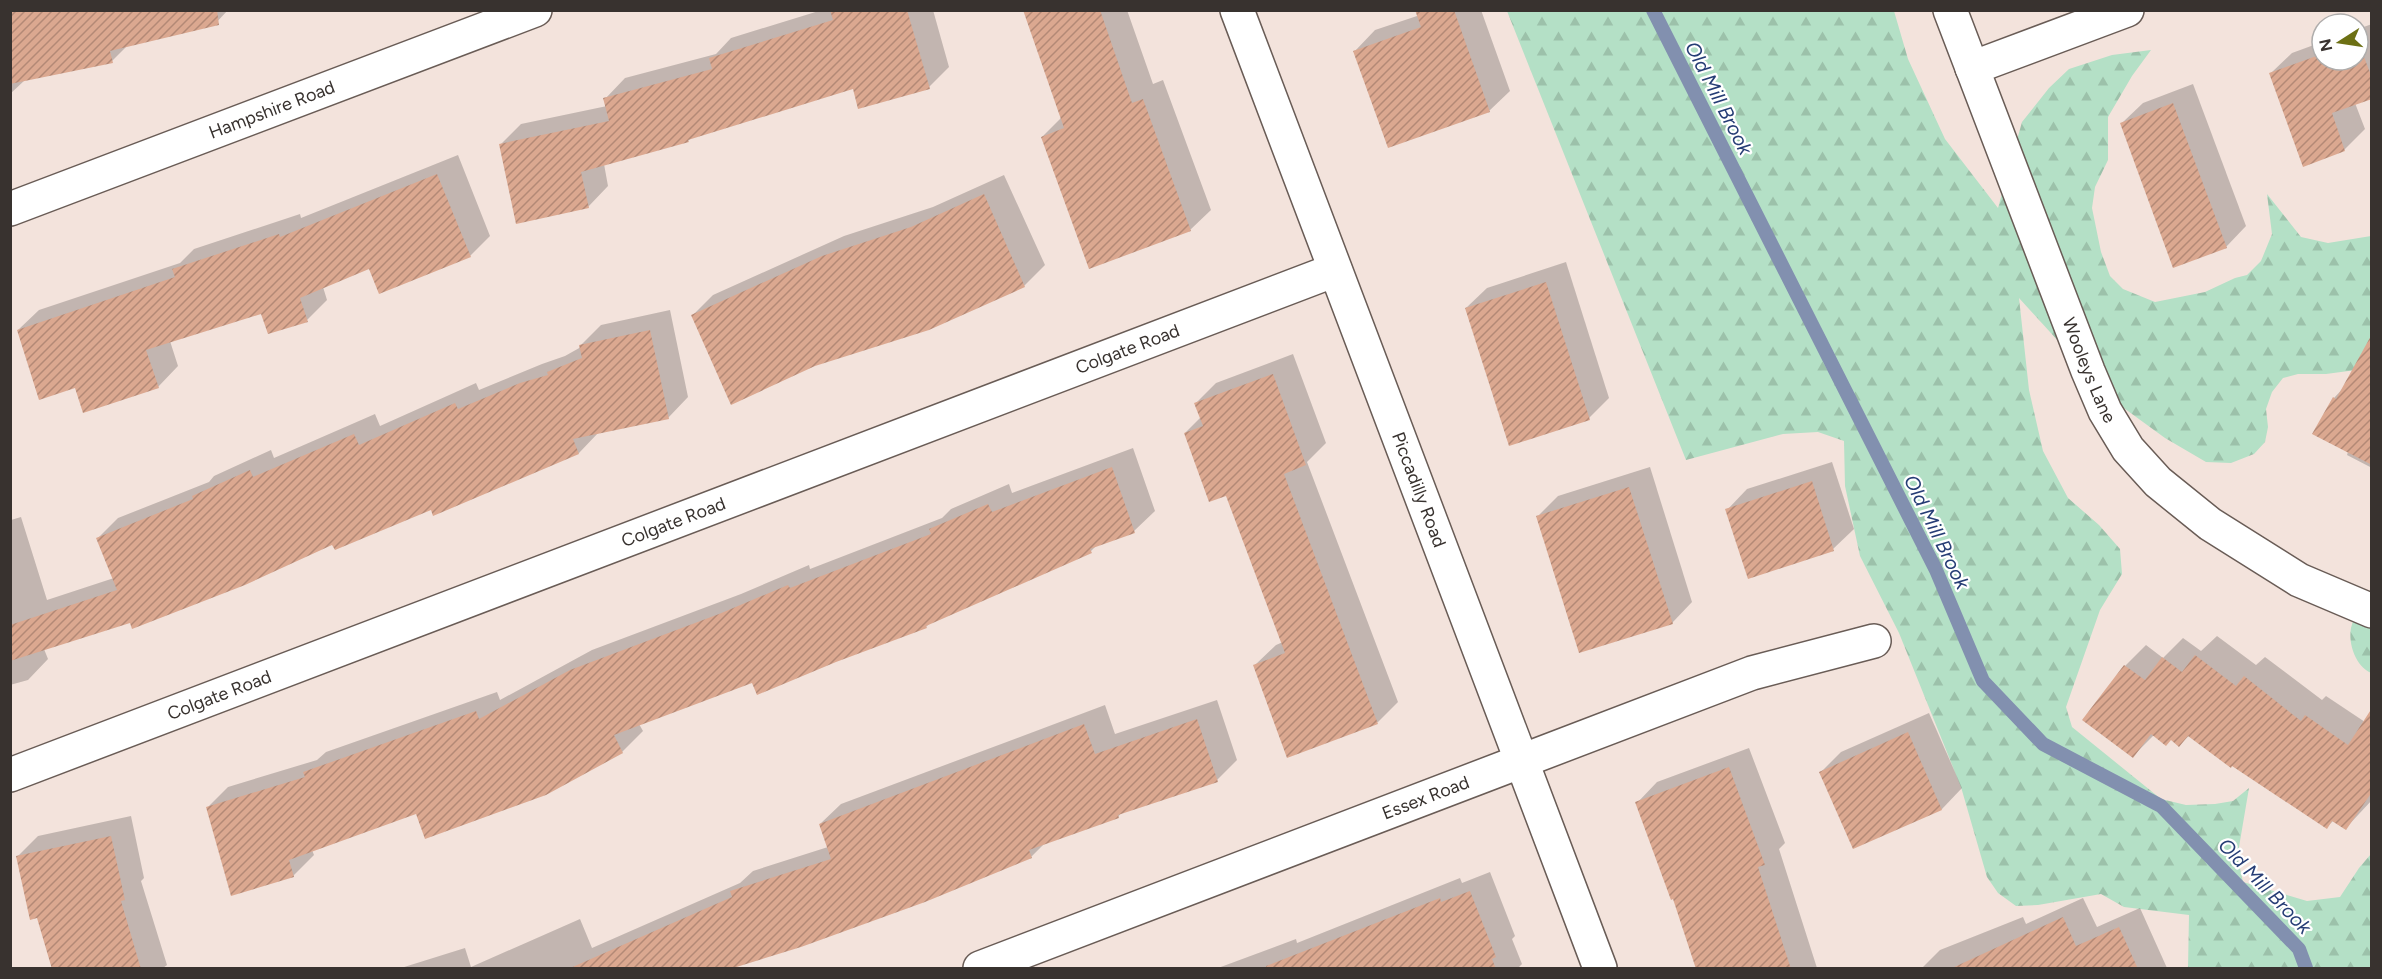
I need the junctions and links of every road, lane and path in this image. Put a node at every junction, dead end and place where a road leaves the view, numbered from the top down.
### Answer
1 (535, 10) edge
2 (1237, 10) edge
3 (1950, 10) edge
4 (2127, 10) edge
5 (1972, 68) junction
6 (10, 209) edge
7 (1335, 270) junction
8 (2372, 611) edge
9 (1874, 641) dead end
10 (1522, 762) junction
11 (10, 774) edge
12 (980, 969) edge
13 (1600, 969) edge

1 - 6 street, Hampshire Road
2 - 7 street, Piccadilly Road
3 - 5 street, Wooleys Lane
4 - 5 street
5 - 8 street, Wooleys Lane
7 - 10 street, Piccadilly Road
7 - 11 street, Colgate Road
9 - 10 street, Essex Road
10 - 12 street, Essex Road
10 - 13 street, Piccadilly Road

